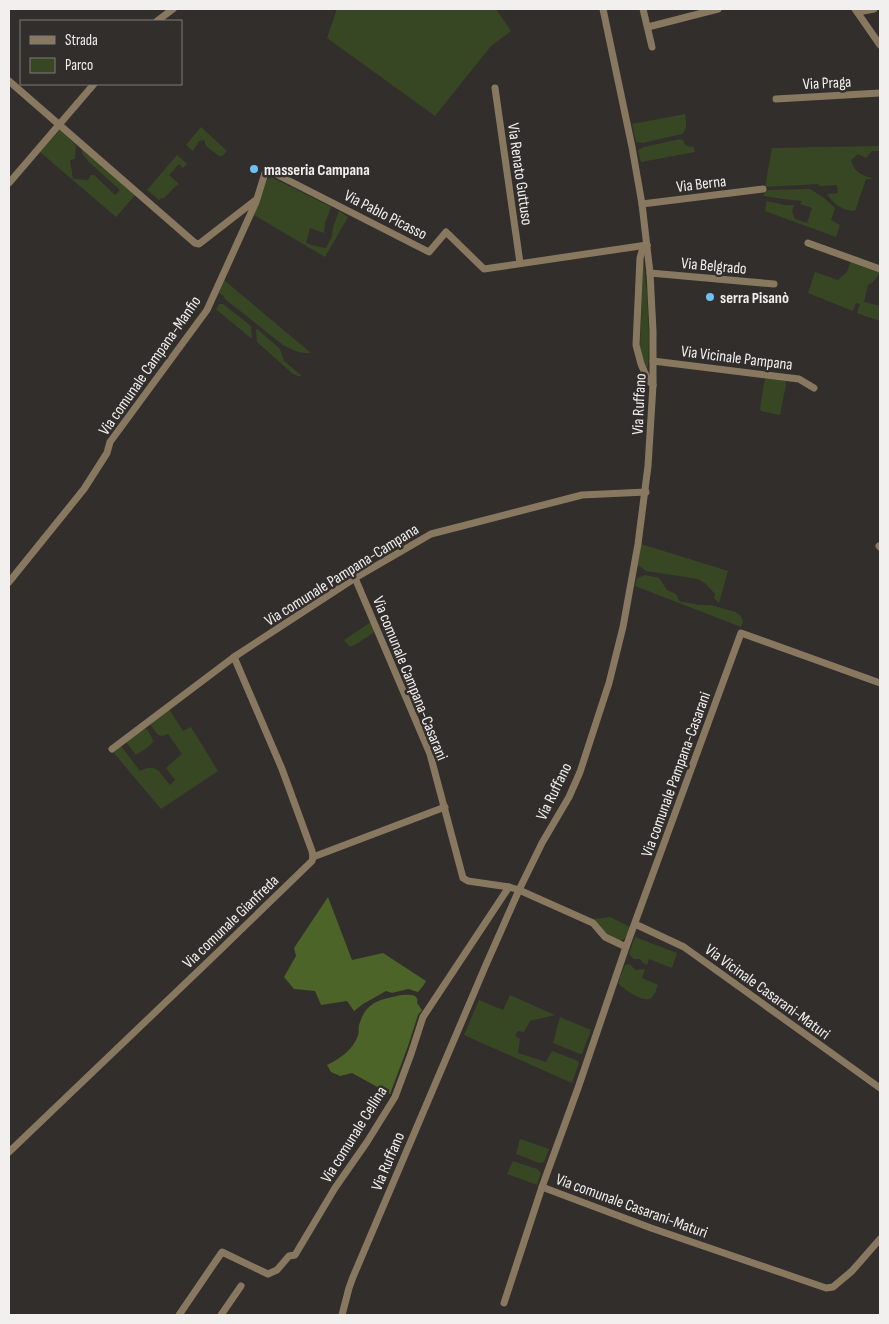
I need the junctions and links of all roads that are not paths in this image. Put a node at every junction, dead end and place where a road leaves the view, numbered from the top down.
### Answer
1 (173, 9) edge
2 (603, 9) edge
3 (643, 9) edge
4 (718, 9) edge
5 (874, 9) edge
6 (857, 10) edge
7 (158, 20) edge
8 (648, 27) junction
9 (880, 45) edge
10 (652, 47) dead end
11 (9, 81) edge
12 (93, 85) edge
13 (495, 88) dead end
14 (880, 93) edge
15 (776, 99) dead end
16 (59, 124) junction
17 (9, 183) edge
18 (763, 189) dead end
19 (257, 199) junction
20 (642, 204) junction
21 (808, 243) dead end
22 (647, 245) junction
23 (520, 263) junction
24 (880, 269) edge
25 (650, 273) junction
26 (774, 284) dead end
27 (653, 361) junction
28 (653, 385) junction
29 (814, 388) dead end
30 (646, 492) junction
31 (355, 578) junction
32 (9, 582) edge
33 (234, 657) junction
34 (880, 683) edge
35 (112, 748) dead end
36 (444, 807) junction
37 (313, 857) junction
38 (510, 887) junction
39 (519, 890) junction
40 (635, 924) junction
41 (626, 947) junction
42 (880, 1088) edge
43 (9, 1152) edge
44 (542, 1187) junction
45 (880, 1239) edge
46 (242, 1286) dead end
47 (504, 1302) dead end
48 (179, 1315) edge
49 (220, 1315) edge
50 (342, 1315) edge

1 - 7 street
2 - 20 street, Via Ruffano
3 - 8 street
4 - 8 street
5 - 6 street
6 - 9 street
8 - 10 street
11 - 16 street
12 - 16 street
13 - 23 street, Via Renato Guttuso
14 - 15 street, Via Praga
16 - 17 street
16 - 19 street
18 - 20 street, Via Berna
19 - 23 street, Via Pablo Picasso
19 - 32 street, Via comunale Campana-Manfio
20 - 22 street, Via Ruffano
21 - 24 street
22 - 23 street, Via Pablo Picasso
22 - 25 street, Via Ruffano
22 - 28 street, Via Ruffano
25 - 26 street, Via Belgrado
25 - 27 street, Via Ruffano
27 - 28 street, Via Ruffano
27 - 29 street, Via Vicinale Pampana
28 - 30 street, Via Ruffano
30 - 31 street, Via comunale Pampana-Campana
30 - 39 street, Via Ruffano
31 - 33 street, Via comunale Pampana-Campana
31 - 36 street, Via comunale Campana-Casarani
33 - 35 street, Via comunale Pampana-Campana
33 - 37 street
34 - 40 street, Via comunale Pampana-Casarani
36 - 37 street
36 - 38 street, Via comunale Campana-Casarani
37 - 43 street, Via comunale Gianfreda
38 - 39 street, Via comunale Campana-Casarani
38 - 48 street, Via comunale Cellina
39 - 41 street
39 - 50 street, Via Ruffano
40 - 41 street, Via comunale Pampana-Casarani
40 - 42 street, Via Vicinale Casarani-Maturi
41 - 44 street, Via comunale Casarani-Maturi
44 - 45 street, Via comunale Casarani-Maturi
44 - 47 street
46 - 49 street

